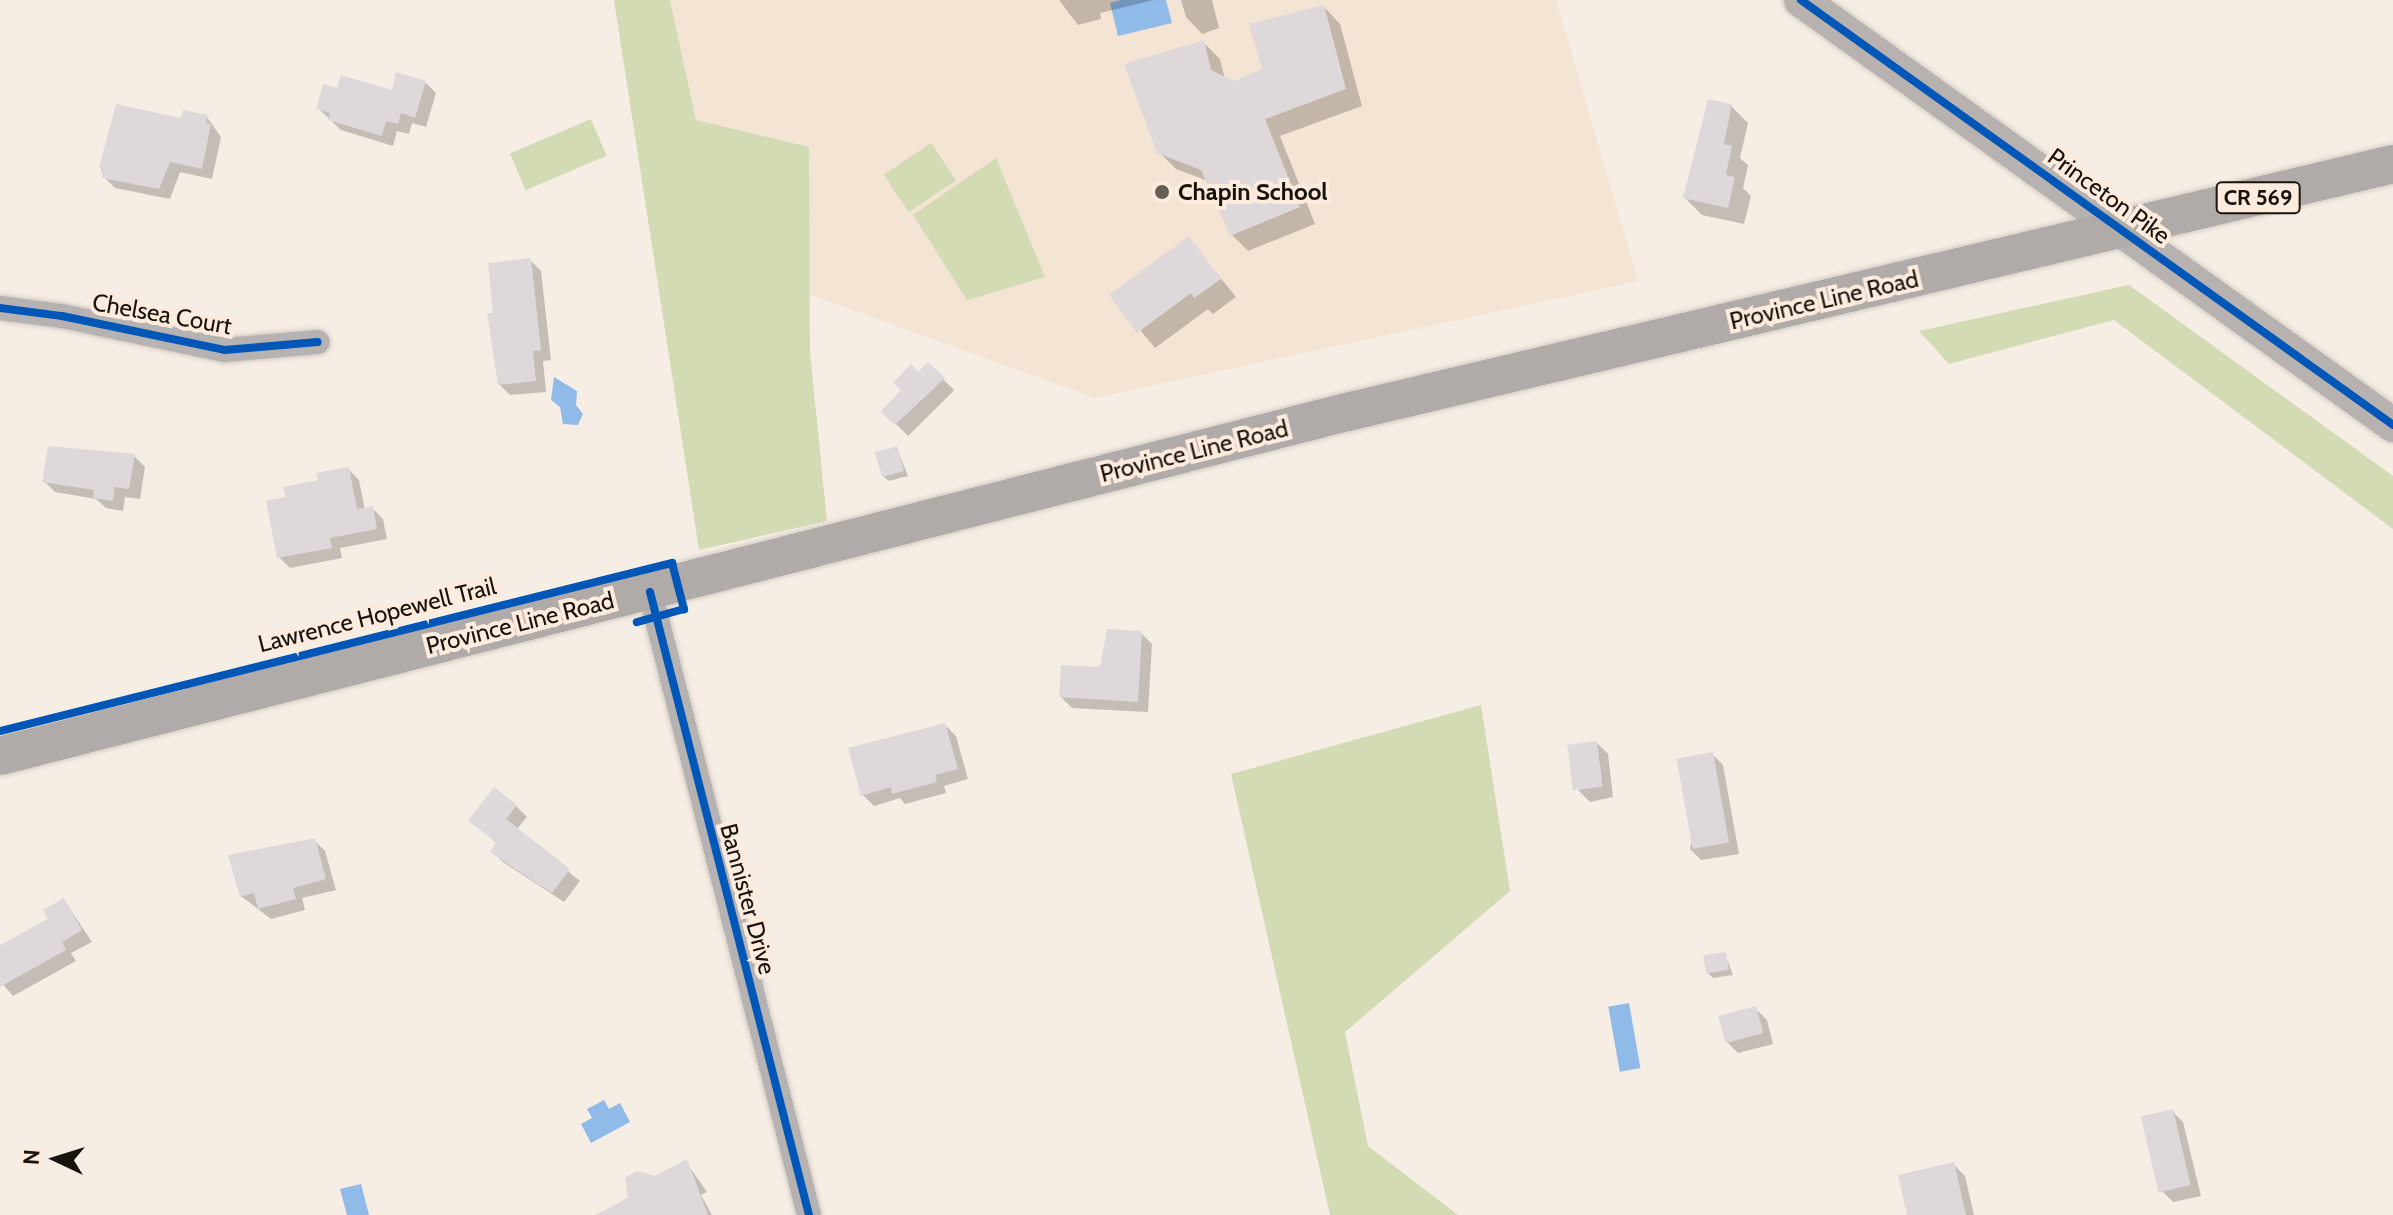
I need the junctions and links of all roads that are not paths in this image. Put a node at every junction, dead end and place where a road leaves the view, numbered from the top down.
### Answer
1 (1801, 0) edge
2 (2393, 164) edge
3 (2123, 230) junction
4 (0, 308) edge
5 (318, 342) dead end
6 (2393, 425) edge
7 (650, 592) junction
8 (0, 756) edge
9 (809, 1215) edge

1 - 3 main road, Princeton Pike
2 - 3 main road, Province Line Road / CR 569
3 - 6 main road, Princeton Pike
3 - 7 main road, Province Line Road
4 - 5 street, Chelsea Court
7 - 8 main road, Province Line Road
7 - 9 street, Bannister Drive

